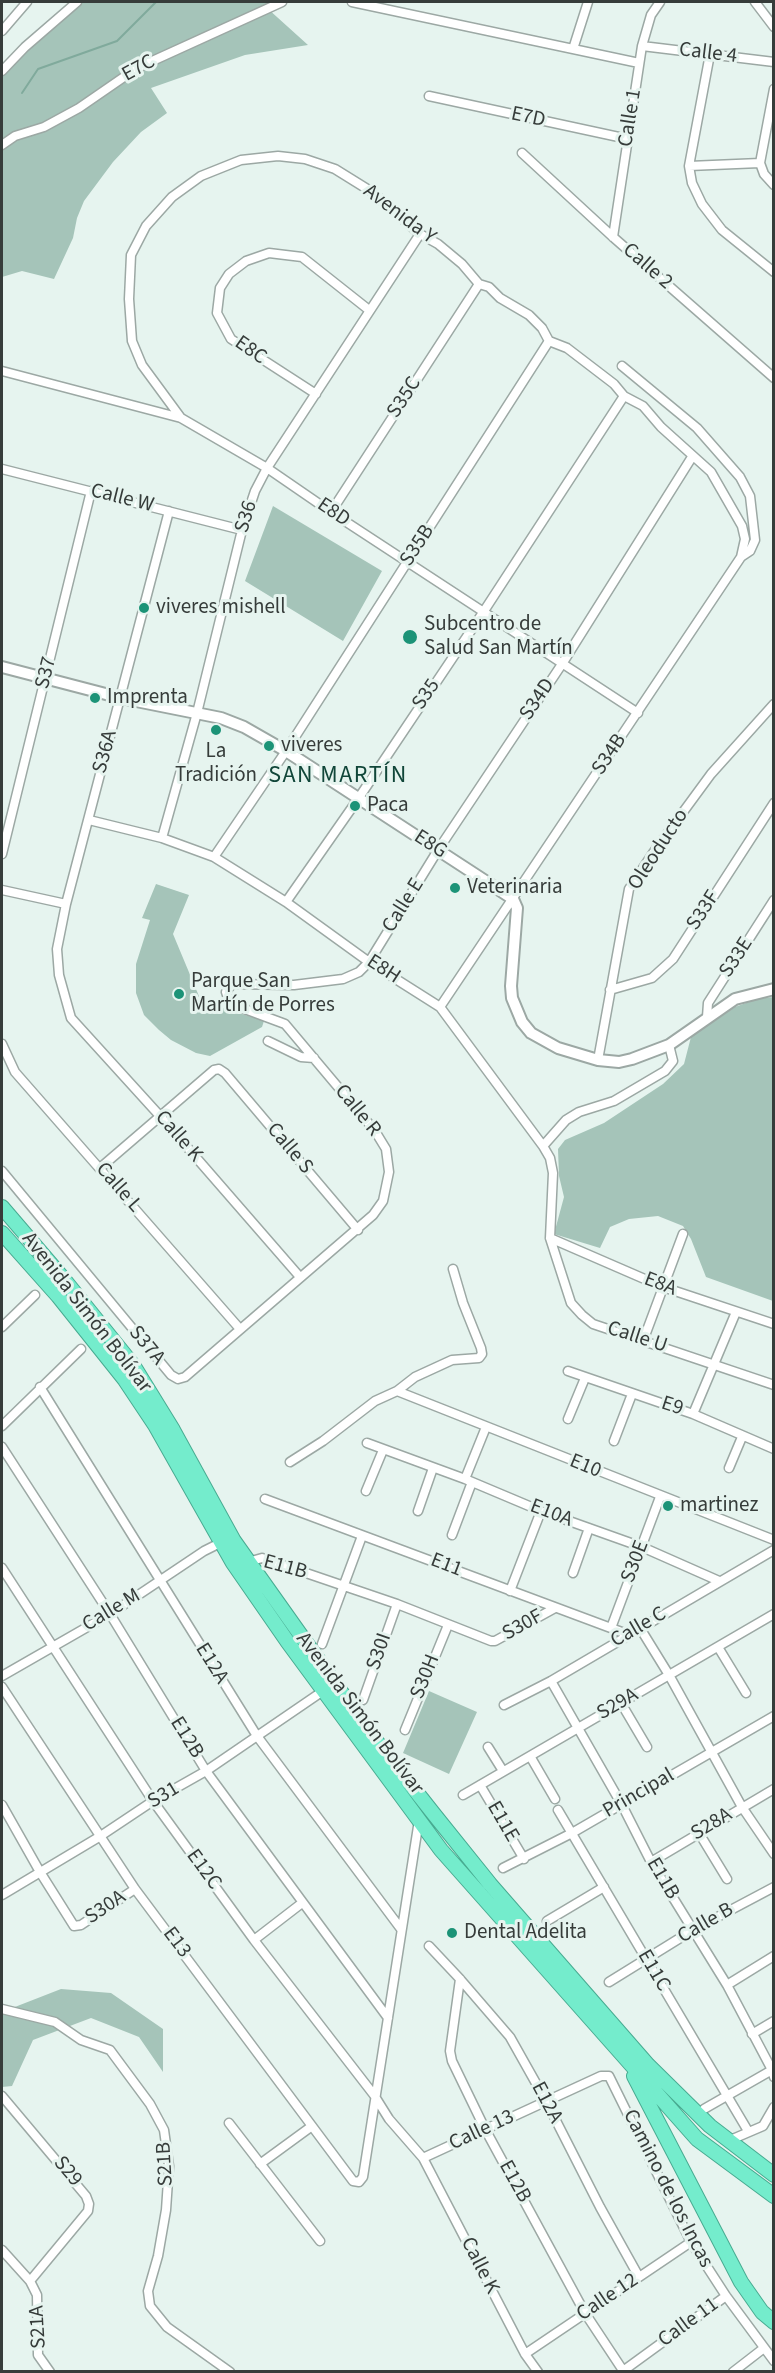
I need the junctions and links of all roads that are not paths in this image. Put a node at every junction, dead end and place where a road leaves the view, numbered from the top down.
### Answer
1 (27, 2) edge
2 (77, 2) edge
3 (282, 2) edge
4 (352, 2) edge
5 (588, 2) edge
6 (660, 2) edge
7 (755, 2) edge
8 (774, 27) edge
9 (2, 31) edge
10 (642, 46) junction
11 (573, 49) junction
12 (710, 54) junction
13 (774, 62) edge
14 (639, 63) junction
15 (2, 71) edge
16 (774, 89) edge
17 (429, 96) dead end
18 (628, 139) junction
19 (2, 145) edge
20 (522, 153) dead end
21 (760, 163) junction
22 (689, 166) junction
23 (774, 185) edge
24 (420, 234) junction
25 (613, 237) junction
26 (774, 272) edge
27 (479, 284) junction
28 (369, 310) junction
29 (549, 342) junction
30 (622, 366) dead end
31 (2, 371) edge
32 (774, 378) edge
33 (316, 394) junction
34 (624, 396) junction
35 (181, 418) junction
36 (692, 457) junction
37 (267, 468) junction
38 (2, 471) edge
39 (91, 492) junction
40 (169, 511) junction
41 (331, 513) junction
42 (243, 530) junction
43 (741, 557) junction
44 (408, 562) junction
45 (483, 611) junction
46 (562, 664) junction
47 (2, 667) edge
48 (46, 680) junction
49 (121, 698) junction
50 (774, 704) edge
51 (197, 713) junction
52 (638, 713) junction
53 (286, 751) junction
54 (358, 799) junction
55 (774, 803) edge
56 (89, 820) junction
57 (162, 838) junction
58 (438, 850) junction
59 (2, 854) edge
60 (214, 857) junction
61 (2, 890) edge
62 (513, 899) junction
63 (774, 900) edge
64 (286, 902) junction
65 (66, 904) junction
66 (369, 962) junction
67 (774, 988) edge
68 (610, 990) junction
69 (64, 994) joint
70 (440, 1007) junction
71 (707, 1017) junction
72 (268, 1041) dead end
73 (2, 1044) edge
74 (669, 1045) junction
75 (314, 1058) junction
76 (598, 1060) junction
77 (160, 1116) junction
78 (543, 1146) junction
79 (100, 1167) junction
80 (2, 1170) edge
81 (2, 1207) edge
82 (358, 1230) junction
83 (2, 1233) edge
84 (683, 1234) dead end
85 (550, 1238) junction
86 (453, 1269) dead end
87 (300, 1277) junction
88 (663, 1287) junction
89 (35, 1295) dead end
90 (736, 1312) junction
91 (774, 1324) edge
92 (2, 1327) edge
93 (240, 1329) junction
94 (643, 1341) junction
95 (81, 1349) dead end
96 (713, 1363) junction
97 (568, 1371) dead end
98 (585, 1378) junction
99 (178, 1379) joint
100 (774, 1385) edge
101 (40, 1387) junction
102 (397, 1391) junction
103 (632, 1394) junction
104 (693, 1414) junction
105 (568, 1419) dead end
106 (2, 1425) edge
107 (486, 1427) junction
108 (742, 1437) junction
109 (614, 1441) dead end
110 (367, 1443) dead end
111 (2, 1448) edge
112 (774, 1449) edge
113 (383, 1450) junction
114 (290, 1462) dead end
115 (433, 1468) junction
116 (729, 1468) dead end
117 (469, 1481) junction
118 (366, 1491) dead end
119 (660, 1497) junction
120 (265, 1499) dead end
121 (418, 1511) dead end
122 (541, 1511) junction
123 (589, 1528) junction
124 (452, 1535) dead end
125 (362, 1536) junction
126 (774, 1540) edge
127 (220, 1544) junction
128 (642, 1547) junction
129 (774, 1550) edge
130 (248, 1562) junction
131 (2, 1568) edge
132 (573, 1573) dead end
133 (719, 1581) junction
134 (159, 1582) junction
135 (342, 1585) junction
136 (510, 1591) junction
137 (397, 1604) junction
138 (555, 1608) junction
139 (110, 1614) junction
140 (774, 1614) edge
141 (448, 1625) junction
142 (611, 1628) junction
143 (640, 1628) junction
144 (627, 1634) junction
145 (491, 1641) joint
146 (322, 1644) dead end
147 (52, 1646) junction
148 (718, 1647) junction
149 (669, 1675) junction
150 (2, 1676) edge
151 (551, 1681) junction
152 (2, 1687) edge
153 (323, 1691) junction
154 (746, 1693) dead end
155 (363, 1700) dead end
156 (621, 1703) junction
157 (504, 1705) dead end
158 (774, 1716) edge
159 (577, 1729) junction
160 (405, 1730) dead end
161 (257, 1736) junction
162 (488, 1747) dead end
163 (648, 1747) dead end
164 (712, 1752) junction
165 (530, 1756) junction
166 (207, 1771) junction
167 (503, 1771) junction
168 (480, 1785) junction
169 (774, 1789) edge
170 (463, 1795) dead end
171 (555, 1799) dead end
172 (153, 1801) junction
173 (2, 1805) edge
174 (622, 1805) junction
175 (742, 1807) junction
176 (558, 1810) dead end
177 (419, 1820) junction
178 (572, 1833) junction
179 (699, 1833) junction
180 (99, 1837) junction
181 (774, 1854) edge
182 (524, 1859) junction
183 (651, 1862) junction
184 (502, 1868) dead end
185 (40, 1872) junction
186 (727, 1879) dead end
187 (604, 1887) junction
188 (774, 1887) edge
189 (135, 1889) junction
190 (2, 1896) edge
191 (303, 1903) junction
192 (547, 1921) dead end
193 (401, 1929) junction
194 (693, 1930) junction
195 (254, 1940) junction
196 (429, 1946) dead end
197 (774, 1956) edge
198 (647, 1960) junction
199 (460, 1979) junction
200 (609, 1982) dead end
201 (727, 1985) junction
202 (2, 2009) edge
203 (388, 2018) junction
204 (774, 2021) edge
205 (752, 2034) junction
206 (624, 2059) junction
207 (773, 2073) edge
208 (606, 2075) joint
209 (374, 2095) junction
210 (2, 2096) edge
211 (727, 2096) junction
212 (546, 2101) junction
213 (774, 2107) edge
214 (704, 2109) dead end
215 (229, 2123) dead end
216 (312, 2126) junction
217 (485, 2129) junction
218 (748, 2132) junction
219 (732, 2144) junction
220 (423, 2158) junction
221 (260, 2164) junction
222 (774, 2175) edge
223 (774, 2196) edge
224 (320, 2241) dead end
225 (691, 2242) junction
226 (2, 2250) edge
227 (639, 2277) junction
228 (30, 2281) junction
229 (726, 2296) junction
230 (585, 2313) junction
231 (774, 2322) edge
232 (764, 2348) junction
233 (525, 2354) junction
234 (774, 2361) edge
235 (623, 2371) edge
236 (50, 2372) edge
237 (230, 2372) edge
238 (538, 2372) edge
239 (733, 2372) edge

1 - 9 street
2 - 15 street
3 - 19 street, E7C
4 - 11 street
5 - 11 street
6 - 10 street, Calle 1
7 - 8 street
10 - 12 street, Calle 4
10 - 14 street, Calle 1
11 - 14 street
12 - 13 street, Calle 4
12 - 22 street
14 - 18 street, Calle 1
16 - 21 street
17 - 18 street, E7D
18 - 25 street, Calle 1
20 - 25 street, Calle 2
21 - 22 street
21 - 23 street
22 - 26 street
24 - 27 street, Avenida Y
24 - 28 street, S36
24 - 35 street, Avenida Y
25 - 32 street, Calle 2
27 - 29 street, Avenida Y
27 - 41 street, S35C
28 - 33 street, S36
28 - 33 street, E8C
29 - 34 street, Avenida Y
29 - 44 street, S35B
30 - 43 street, S34B
31 - 35 street, E8D
33 - 37 street, S36
34 - 36 street, Avenida Y
34 - 45 street, S35
35 - 37 street, E8D
36 - 43 street, Avenida Y
36 - 46 street, S34D
37 - 41 street, E8D
37 - 42 street, S36
38 - 39 street, Calle W
39 - 40 street, Calle W
39 - 48 street, S37
40 - 42 street, Calle W
40 - 49 street, S36A
41 - 44 street, E8D
42 - 51 street, S36
43 - 52 street, S34B
44 - 45 street, E8D
44 - 53 street, S35B
45 - 46 street, E8D
45 - 54 street, S35
46 - 52 street, E8D
46 - 58 street, S34D
47 - 48 street, E8G
48 - 49 street, E8G
48 - 59 street, S37
49 - 51 street, E8G
49 - 56 street, S36A
50 - 68 street, Oleoducto
51 - 53 street, E8G
51 - 57 street, S36
52 - 62 street, S34B
53 - 54 street, E8G
53 - 60 street, S35B
54 - 58 street, E8G
54 - 64 street, S35
55 - 68 street, S33F
56 - 57 street, E8H
56 - 65 street, S36A
57 - 60 street, E8H
58 - 62 street, E8G
58 - 66 street, Calle E
60 - 64 street, E8H
61 - 65 street
62 - 70 street, S34B
62 - 76 street
63 - 71 street, S33E
64 - 66 street, E8H
65 - 69 street, S36A
66 - 70 street, E8H
66 - 75 street, Calle R
67 - 71 street
68 - 76 street, Oleoducto
69 - 77 street, Calle K
70 - 78 street, E8H
71 - 74 street
72 - 75 street
73 - 79 street, Calle L
74 - 76 street
74 - 78 street
75 - 82 street, Calle R
77 - 79 street
77 - 82 street, Calle S
77 - 87 street, Calle K
78 - 85 street, E8H
79 - 93 street, Calle L
80 - 99 street, S37A
81 - 130 highway, Avenida Simón Bolívar
82 - 87 street, Calle R
83 - 127 highway, Avenida Simón Bolívar
84 - 88 street
85 - 88 street, E8A
85 - 94 street, Calle U
86 - 102 street
87 - 93 street, Calle R
88 - 90 street, E8A
88 - 94 street
89 - 92 street
90 - 91 street, E8A
90 - 96 street
93 - 99 street, Calle R
94 - 96 street, Calle U
95 - 101 street
96 - 100 street, Calle U
96 - 104 street
97 - 98 street, E9
98 - 103 street, E9
98 - 105 street
101 - 106 street
101 - 134 street, E12A
102 - 107 street, E10
102 - 114 street
103 - 104 street, E9
103 - 109 street
104 - 108 street, E9
107 - 117 street
107 - 119 street, E10
108 - 112 street, E9
108 - 116 street
110 - 113 street, E10A
111 - 139 street, E12B
113 - 115 street, E10A
113 - 118 street
115 - 117 street, E10A
115 - 121 street
117 - 122 street, E10A
117 - 124 street
119 - 126 street, E10
119 - 128 street, S30E
120 - 125 street, E11
122 - 123 street, E10A
122 - 136 street
123 - 128 street, E10A
123 - 132 street
125 - 135 street
125 - 136 street, E11
127 - 134 street, Calle M
127 - 153 highway, Avenida Simón Bolívar
128 - 133 street, E10A
128 - 142 street, S30E
129 - 133 street, Calle C
130 - 135 street, E11B
130 - 219 highway, Avenida Simón Bolívar
131 - 147 street, E12C
133 - 143 street, Calle C
134 - 139 street, Calle M
134 - 161 street, E12A
135 - 137 street, E11B
135 - 146 street
136 - 138 street, E11
137 - 141 street, E11B
137 - 155 street, S30I
138 - 142 street, E11
138 - 145 street, S30F
139 - 147 street, Calle M
139 - 166 street, E12B
140 - 148 street, S29A
141 - 145 street, E11B
141 - 160 street, S30H
142 - 144 street, E11
143 - 144 street, Calle C
143 - 149 street
144 - 151 street, Calle C
147 - 150 street, Calle M
147 - 172 street, E12C
148 - 149 street, S29A
148 - 154 street
149 - 156 street, S29A
149 - 164 street
151 - 157 street, Calle C
151 - 159 street, E11B
152 - 180 street, E13
153 - 161 street, S31
153 - 177 highway, Avenida Simón Bolívar
156 - 159 street, S29A
156 - 163 street
158 - 164 street, Principal
159 - 165 street, S29A
159 - 174 street, E11B
161 - 166 street, S31
161 - 193 street, E12A
162 - 167 street
164 - 174 street, Principal
164 - 175 street
165 - 167 street, S29A
165 - 171 street
166 - 172 street, S31
166 - 191 street, E12B
167 - 168 street, S29A
168 - 170 street, S29A
168 - 182 street, E11E
169 - 175 street, S28A
172 - 180 street, S31
172 - 195 street, E12C
173 - 185 street
174 - 178 street, Principal
174 - 183 street, E11B
175 - 179 street, S28A
175 - 181 street
176 - 178 street, E11C
177 - 193 street
177 - 206 highway, Avenida Simón Bolívar
178 - 182 street, Principal
178 - 187 street, E11C
179 - 183 street, S28A
179 - 186 street
180 - 185 street, S31
180 - 189 street, E13
182 - 184 street, Principal
183 - 194 street, E11B
185 - 189 street, S30A
185 - 190 street, S31
187 - 192 street
187 - 198 street, E11C
188 - 194 street, Calle B
189 - 216 street, E13
191 - 195 street
191 - 203 street, E12B
193 - 203 street
194 - 198 street, Calle B
194 - 201 street, E11B
195 - 209 street, E12C
196 - 199 street, E12A
197 - 201 street
198 - 200 street, Calle B
198 - 211 street, E11C
199 - 212 street, E12A
199 - 217 street, E12B
201 - 205 street, E11B
202 - 237 street, S21B
203 - 209 street
204 - 205 street
205 - 207 street, E11B
206 - 223 highway, Avenida Simón Bolívar
206 - 231 highway
207 - 211 street
208 - 212 street, Calle 13
208 - 225 street, Camino de los Incas
209 - 216 street, E13
209 - 220 street, E12C
210 - 228 street, S29
211 - 214 street
211 - 218 street, E11C
212 - 217 street, Calle 13
212 - 227 street, E12A
213 - 218 street
215 - 221 street
216 - 221 street
217 - 220 street, Calle 13
217 - 230 street, E12B
218 - 219 street
219 - 222 highway, Avenida Simón Bolívar
220 - 233 street, Calle K
221 - 224 street
225 - 227 street, Calle 12
225 - 229 street, Camino de los Incas
226 - 228 street
227 - 230 street, Calle 12
228 - 236 street, S21A
229 - 232 street, Camino de los Incas
229 - 235 street, Calle 11
230 - 233 street, Calle 12
230 - 235 street, E12B
232 - 234 street, Camino de los Incas
232 - 239 street
233 - 238 street, Calle K

